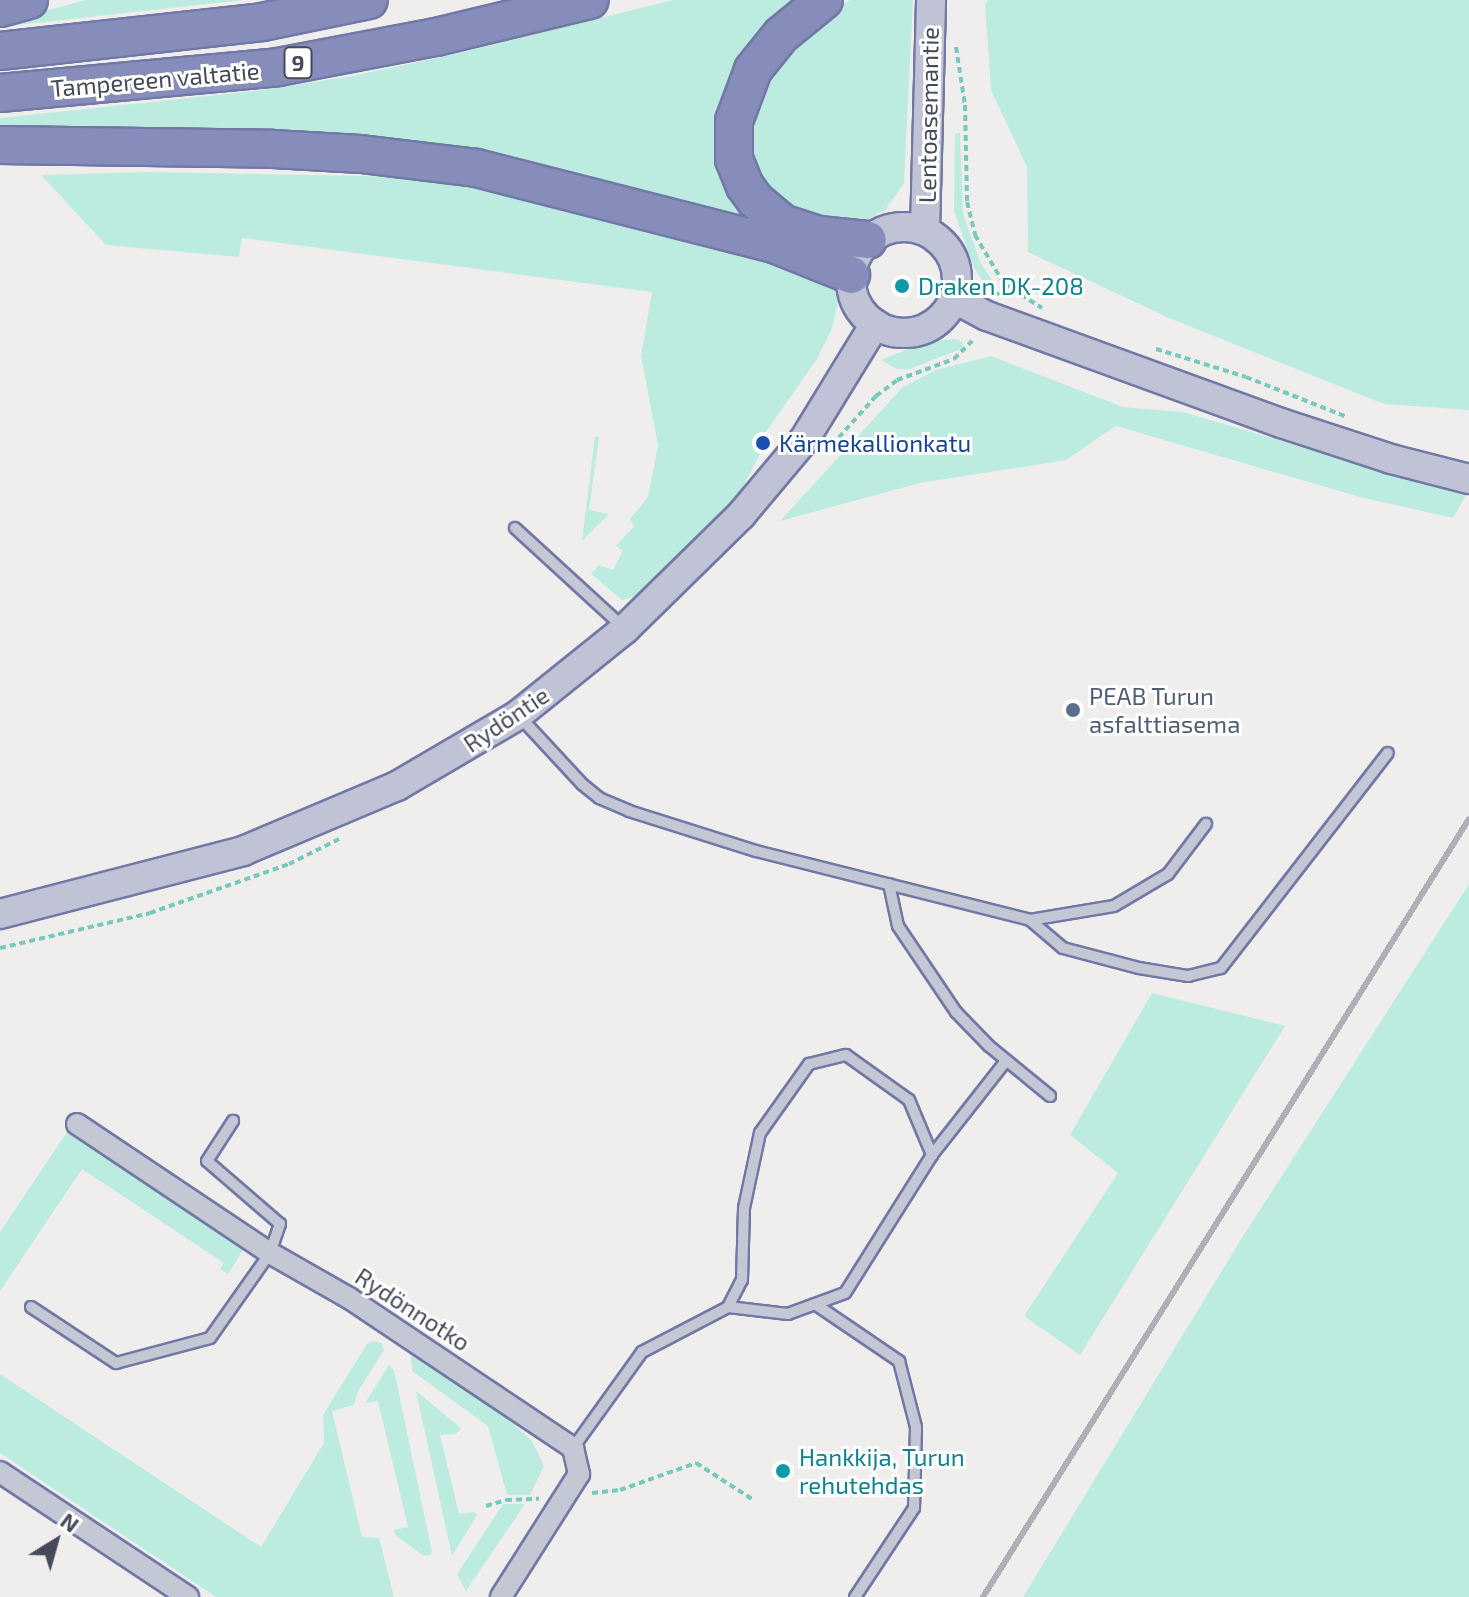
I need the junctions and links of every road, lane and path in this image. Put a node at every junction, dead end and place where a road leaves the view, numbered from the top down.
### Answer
1 (29, 0) edge
2 (369, 0) edge
3 (590, 0) edge
4 (824, 0) edge
5 (0, 8) edge
6 (930, 9) edge
7 (953, 39) dead end
8 (0, 51) edge
9 (0, 93) edge
10 (0, 145) edge
11 (925, 231) junction
12 (868, 240) junction
13 (851, 275) junction
14 (1004, 284) junction
15 (953, 298) junction
16 (1046, 310) dead end
17 (987, 316) junction
18 (875, 324) junction
19 (1147, 346) dead end
20 (1360, 421) dead end
21 (826, 452) dead end
22 (1469, 479) edge
23 (515, 528) dead end
24 (625, 629) junction
25 (518, 715) junction
26 (1388, 753) dead end
27 (1206, 824) dead end
28 (352, 833) dead end
29 (889, 884) junction
30 (0, 914) edge
31 (1030, 920) junction
32 (0, 948) edge
33 (1006, 1061) junction
34 (1050, 1096) dead end
35 (233, 1121) dead end
36 (77, 1124) dead end
37 (932, 1155) junction
38 (270, 1253) junction
39 (815, 1304) junction
40 (31, 1307) dead end
41 (728, 1307) junction
42 (573, 1448) junction
43 (0, 1472) edge
44 (566, 1496) junction
45 (752, 1499) dead end
46 (486, 1506) dead end
47 (188, 1597) edge
48 (501, 1597) edge
49 (855, 1597) edge

1 - 5 highway
2 - 8 highway, Tampereen valtatie / 9
3 - 9 highway, Tampereen valtatie / 9
4 - 12 highway
6 - 11 street, Lentoasemantie
7 - 14 path
10 - 13 highway
11 - 12 street
11 - 15 street
12 - 13 street
13 - 18 street
14 - 16 path
14 - 17 path
15 - 17 street
15 - 18 street
17 - 21 path
17 - 22 street
18 - 24 street, Rydöntie
19 - 20 path
23 - 24 lane
24 - 25 street, Rydöntie
25 - 29 lane
25 - 30 street, Rydöntie
26 - 31 lane
27 - 31 lane
28 - 32 path
29 - 31 lane
29 - 33 lane
33 - 34 lane
33 - 37 lane
35 - 38 lane
36 - 38 street, Rydönnotko
37 - 39 lane
37 - 41 lane
38 - 40 lane
38 - 42 street, Rydönnotko
39 - 41 lane
39 - 49 lane
41 - 42 lane
42 - 44 street
43 - 47 street
44 - 45 path
44 - 46 path
44 - 48 street

